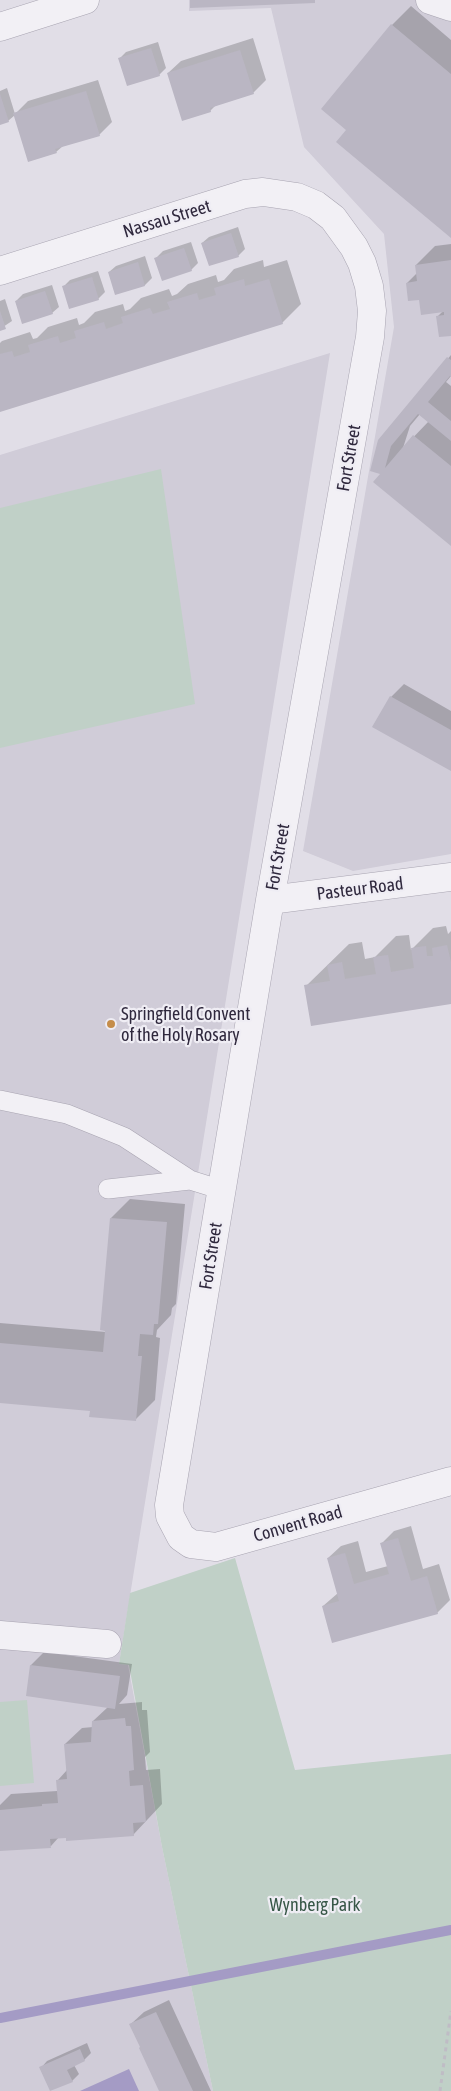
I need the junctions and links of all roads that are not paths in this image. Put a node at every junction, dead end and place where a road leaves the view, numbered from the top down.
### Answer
1 (85, 0) edge
2 (430, 0) edge
3 (451, 7) edge
4 (0, 27) edge
5 (333, 218) joint
6 (0, 271) edge
7 (451, 877) edge
8 (270, 900) junction
9 (0, 1100) edge
10 (190, 1180) junction
11 (108, 1189) dead end
12 (222, 1190) junction
13 (451, 1481) edge
14 (169, 1505) joint
15 (0, 1635) edge
16 (107, 1644) dead end

1 - 4 street
2 - 3 street
5 - 6 street, Nassau Street
5 - 8 street, Fort Street
7 - 8 street, Pasteur Road
8 - 12 street, Fort Street
9 - 10 lane
10 - 11 lane
10 - 12 lane
12 - 14 street, Fort Street
13 - 14 street, Convent Road
15 - 16 street

